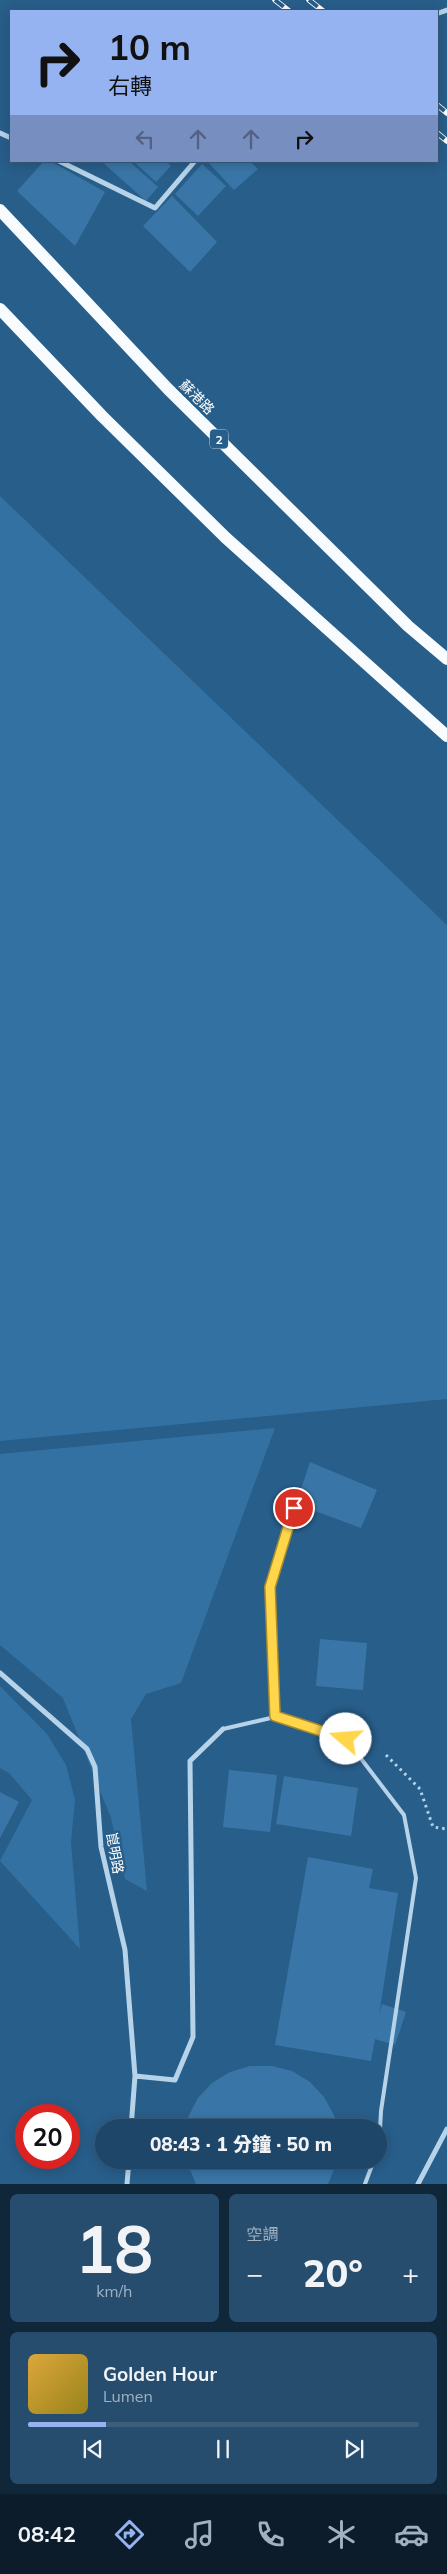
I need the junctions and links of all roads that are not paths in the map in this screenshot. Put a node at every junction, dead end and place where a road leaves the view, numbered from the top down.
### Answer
1 (61, 162) edge
2 (194, 162) edge
3 (0, 210) edge
4 (0, 309) edge
5 (447, 659) edge
6 (447, 736) edge
7 (294, 1508) dead end
8 (0, 1673) edge
9 (275, 1716) junction
10 (222, 1729) joint
11 (136, 2076) junction
12 (132, 2119) edge
13 (380, 2119) edge
14 (447, 2129) edge
15 (128, 2169) edge
16 (371, 2169) edge
17 (127, 2184) edge
18 (365, 2184) edge
19 (418, 2184) edge

1 - 2 street
3 - 5 main road, 蘇港路 / 2
4 - 6 main road
7 - 9 lane
8 - 11 street, 崑明路
9 - 10 lane
9 - 13 lane
10 - 11 street
11 - 12 street, 崑明路
14 - 19 street
15 - 17 street
16 - 18 lane

